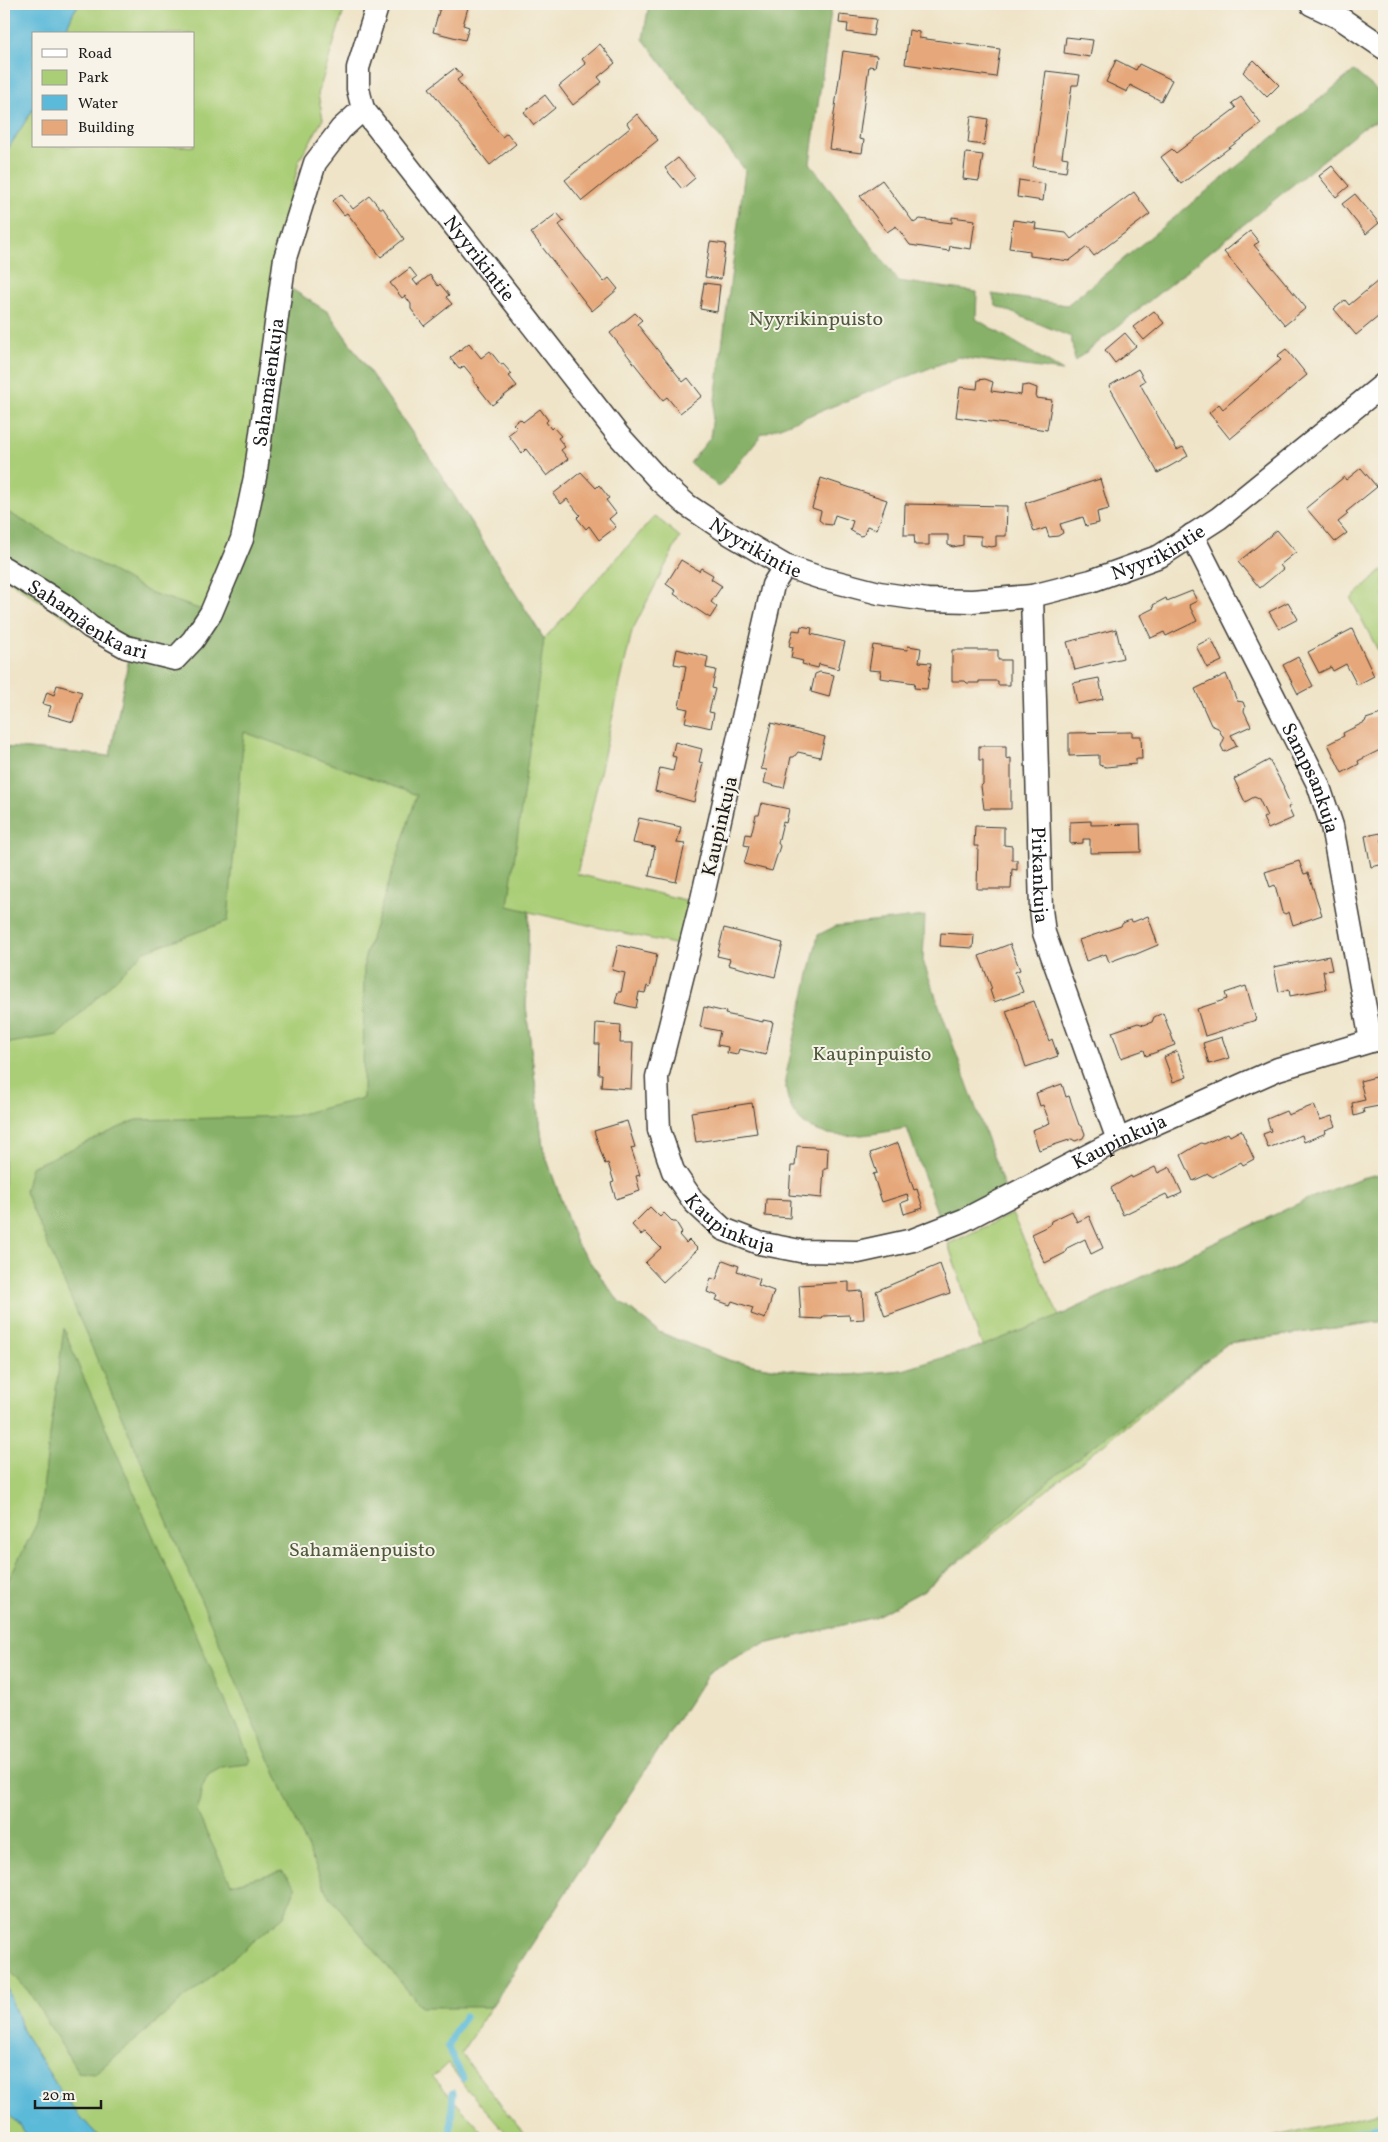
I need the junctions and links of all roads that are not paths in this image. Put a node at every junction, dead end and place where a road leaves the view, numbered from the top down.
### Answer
1 (378, 4) edge
2 (1312, 4) edge
3 (1384, 48) edge
4 (363, 109) junction
5 (1384, 384) edge
6 (1192, 534) junction
7 (785, 566) junction
8 (4, 568) edge
9 (1032, 596) junction
10 (175, 659) joint
11 (1378, 1040) edge
12 (1118, 1140) junction

1 - 4 street, Nyyrikintie
2 - 3 street
4 - 7 street, Nyyrikintie
4 - 10 street, Sahamäenkuja
5 - 6 street, Nyyrikintie
6 - 9 street, Nyyrikintie
6 - 11 street, Sampsankuja
7 - 9 street, Nyyrikintie
7 - 12 street, Kaupinkuja
8 - 10 street, Sahamäenkaari
9 - 12 street, Pirkankuja
11 - 12 street, Kaupinkuja

